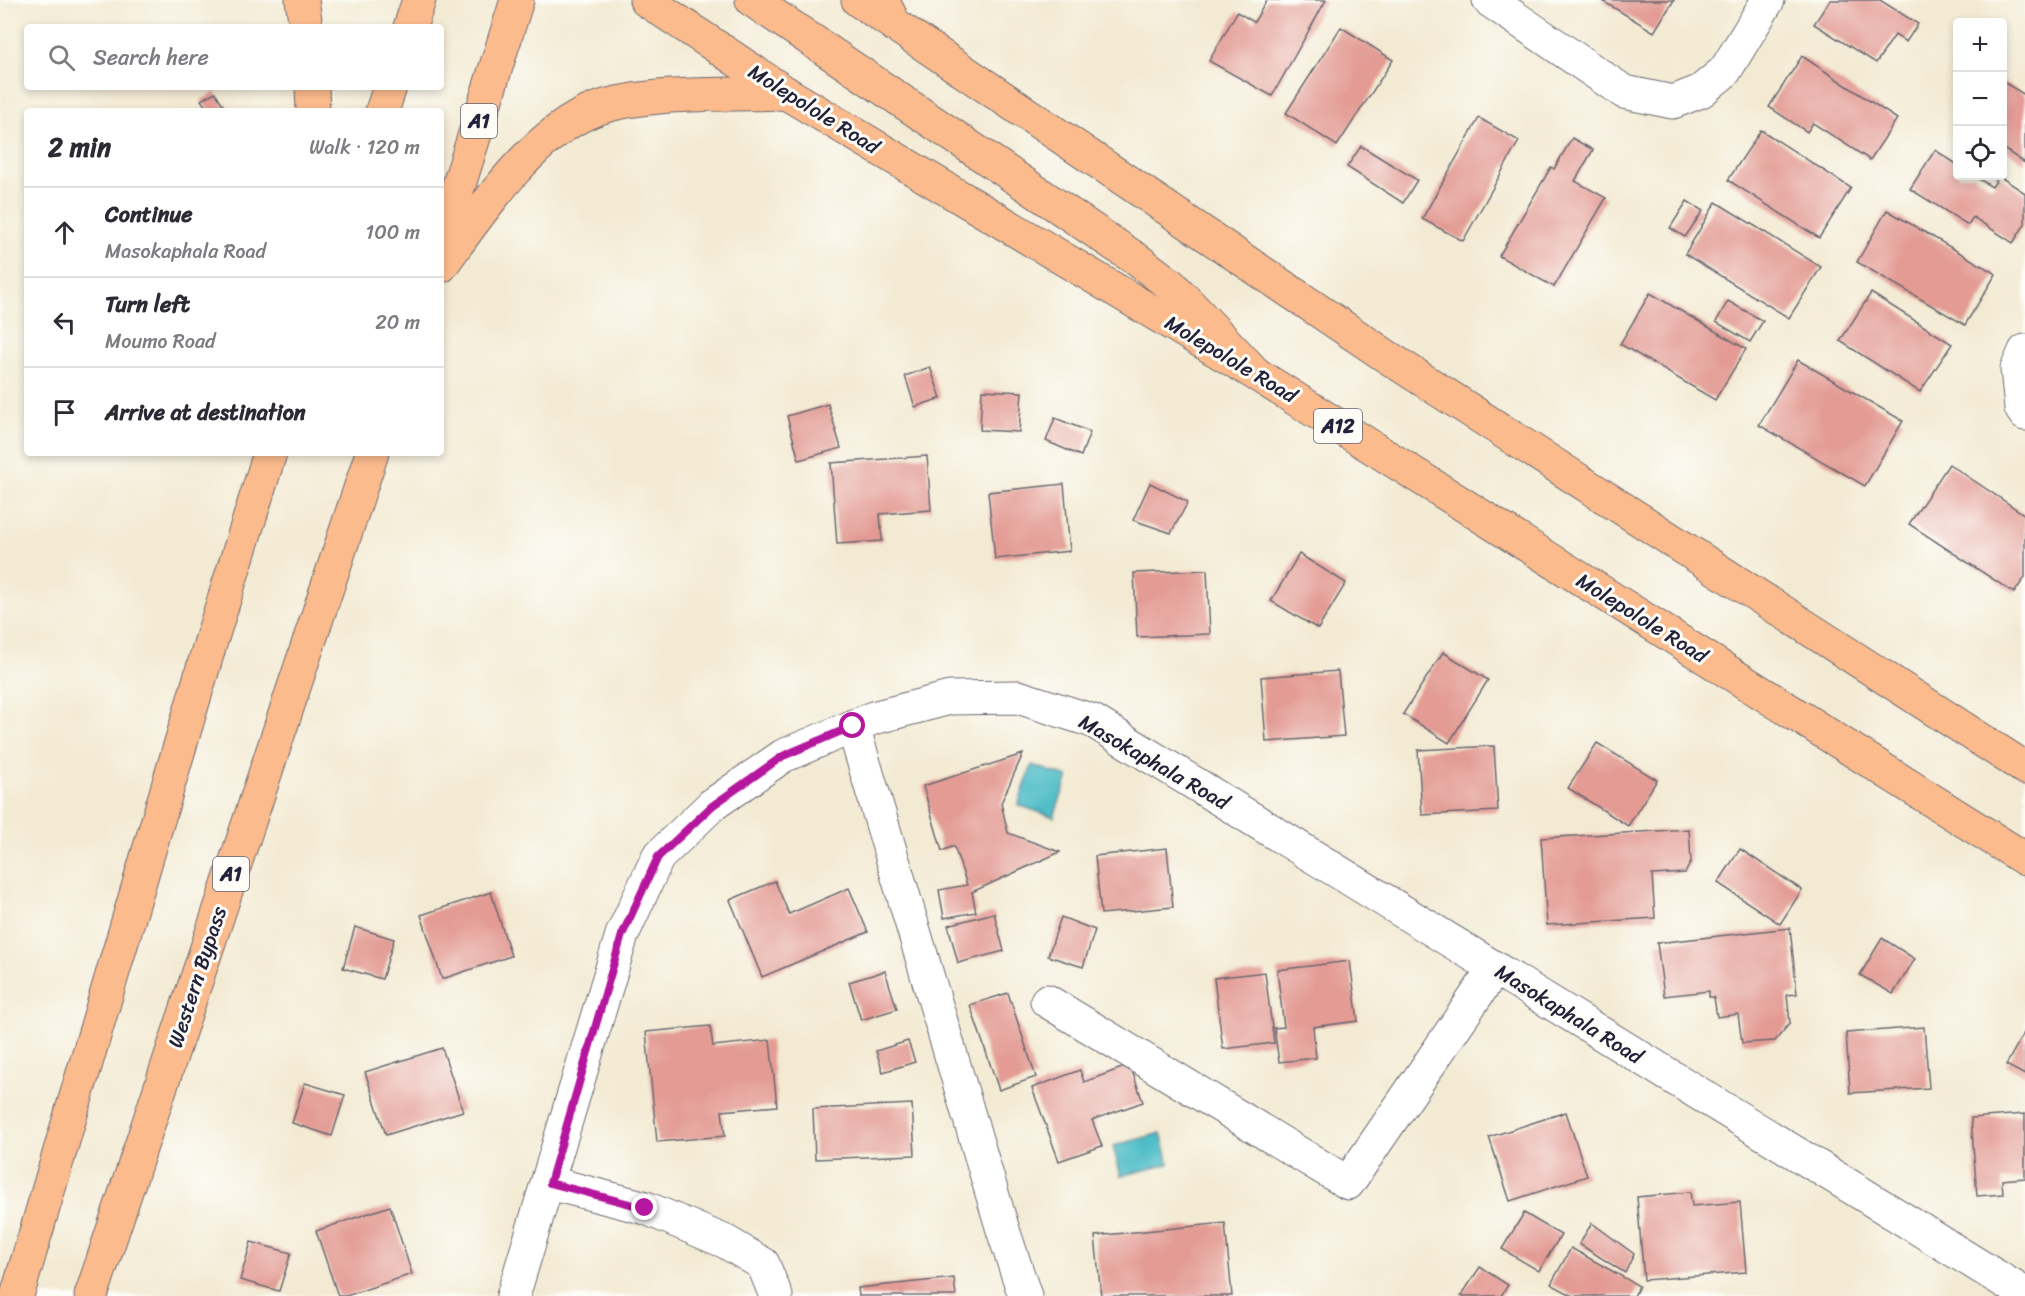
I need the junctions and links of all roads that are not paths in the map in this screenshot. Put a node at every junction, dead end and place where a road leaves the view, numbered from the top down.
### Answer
1 (302, 0) edge
2 (419, 0) edge
3 (517, 0) edge
4 (646, 0) edge
5 (752, 0) edge
6 (858, 0) edge
7 (1489, 0) edge
8 (1768, 0) edge
9 (888, 13) edge
10 (306, 24) edge
11 (411, 24) edge
12 (312, 90) edge
13 (389, 90) edge
14 (786, 93) junction
15 (313, 108) edge
16 (383, 108) edge
17 (444, 232) edge
18 (444, 262) edge
19 (2025, 351) edge
20 (1256, 374) junction
21 (2025, 414) edge
22 (269, 456) edge
23 (371, 456) edge
24 (853, 726) junction
25 (2025, 768) edge
26 (2025, 859) edge
27 (1495, 968) junction
28 (1047, 1001) dead end
29 (550, 1183) junction
30 (2025, 1294) edge
31 (16, 1296) edge
32 (91, 1296) edge
33 (513, 1296) edge
34 (776, 1296) edge
35 (1025, 1296) edge

1 - 10 main road
2 - 11 main road
3 - 17 main road, A1
4 - 14 main road, Molepolole Road / A12
5 - 20 main road
6 - 9 main road
7 - 8 street
9 - 25 main road
12 - 15 main road
13 - 16 main road
14 - 18 main road
14 - 20 main road, Molepolole Road / A12
19 - 21 street
20 - 26 main road, Molepolole Road / A12
22 - 31 main road
23 - 32 main road, Western Bypass / A1
24 - 27 street, Masokaphala Road
24 - 29 street, Masokaphala Road
24 - 35 street
27 - 28 street
27 - 30 street, Masokaphala Road
29 - 33 street, Masokaphala Road
29 - 34 street

